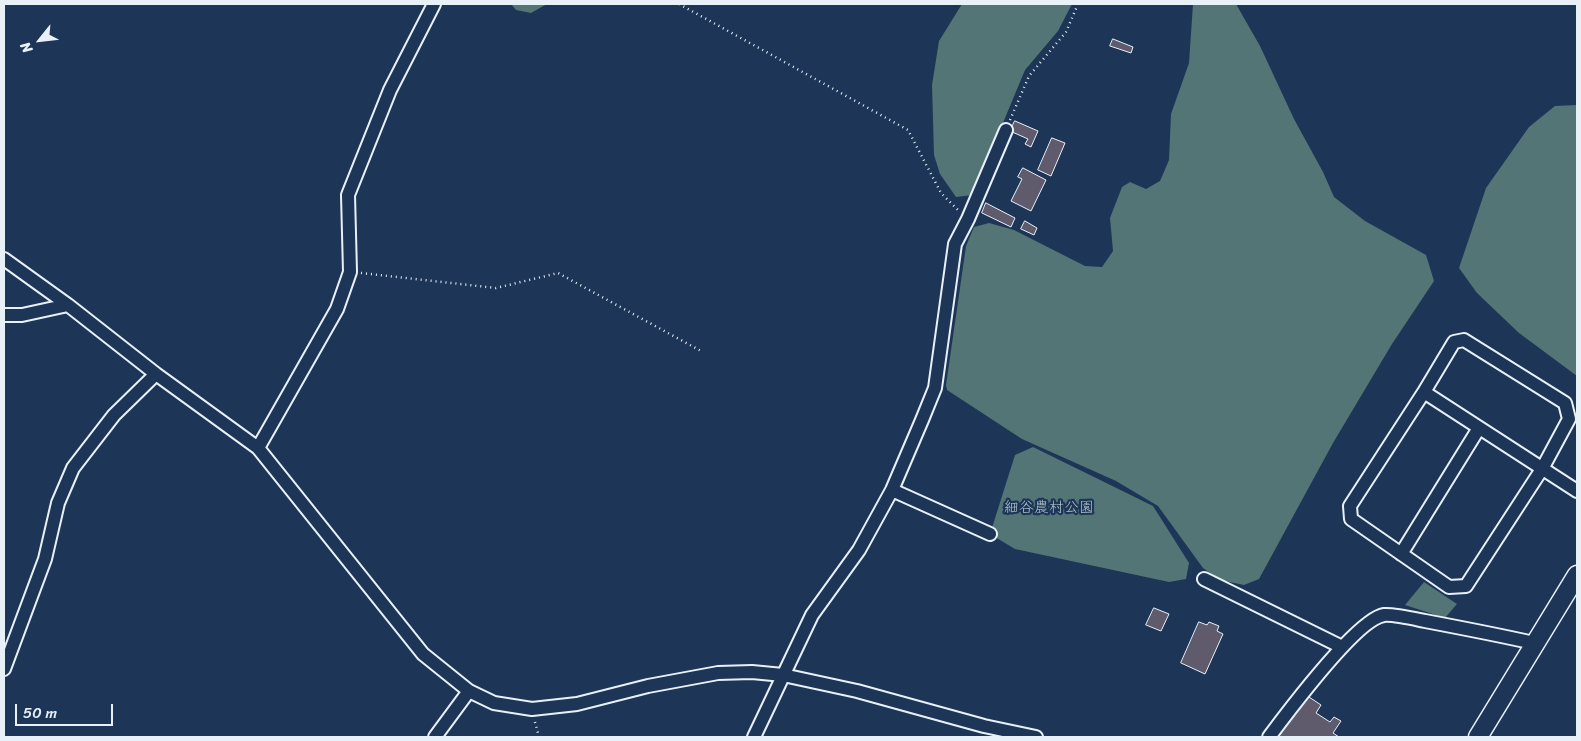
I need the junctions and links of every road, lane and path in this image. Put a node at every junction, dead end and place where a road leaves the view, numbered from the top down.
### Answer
1 (434, 4) edge
2 (679, 4) edge
3 (1078, 4) edge
4 (1006, 130) joint
5 (968, 218) junction
6 (4, 258) edge
7 (350, 272) junction
8 (68, 305) junction
9 (4, 315) edge
10 (701, 351) dead end
11 (156, 374) junction
12 (1424, 392) junction
13 (1479, 428) junction
14 (258, 448) junction
15 (1542, 469) junction
16 (892, 490) junction
17 (1577, 490) edge
18 (990, 534) dead end
19 (1401, 554) junction
20 (1577, 575) edge
21 (1204, 578) dead end
22 (1534, 643) junction
23 (1342, 647) junction
24 (4, 669) edge
25 (783, 675) junction
26 (469, 691) junction
27 (532, 709) junction
28 (435, 737) edge
29 (539, 737) edge
30 (754, 737) edge
31 (1036, 737) edge
32 (1269, 737) edge
33 (1478, 737) edge

1 - 7 street
2 - 5 path
3 - 4 path
4 - 5 street
5 - 16 street
6 - 8 street
7 - 10 path
7 - 14 street
8 - 9 street
8 - 11 street
11 - 14 street
11 - 24 street
12 - 13 street
12 - 15 street
12 - 19 street
13 - 15 street
13 - 19 street
14 - 26 street
15 - 17 street
15 - 19 street
16 - 18 street
16 - 25 street
20 - 22 street
21 - 23 street
22 - 23 street
22 - 33 street
23 - 32 street
25 - 27 street
25 - 30 street
25 - 31 street
26 - 27 street
26 - 28 street
27 - 29 path

